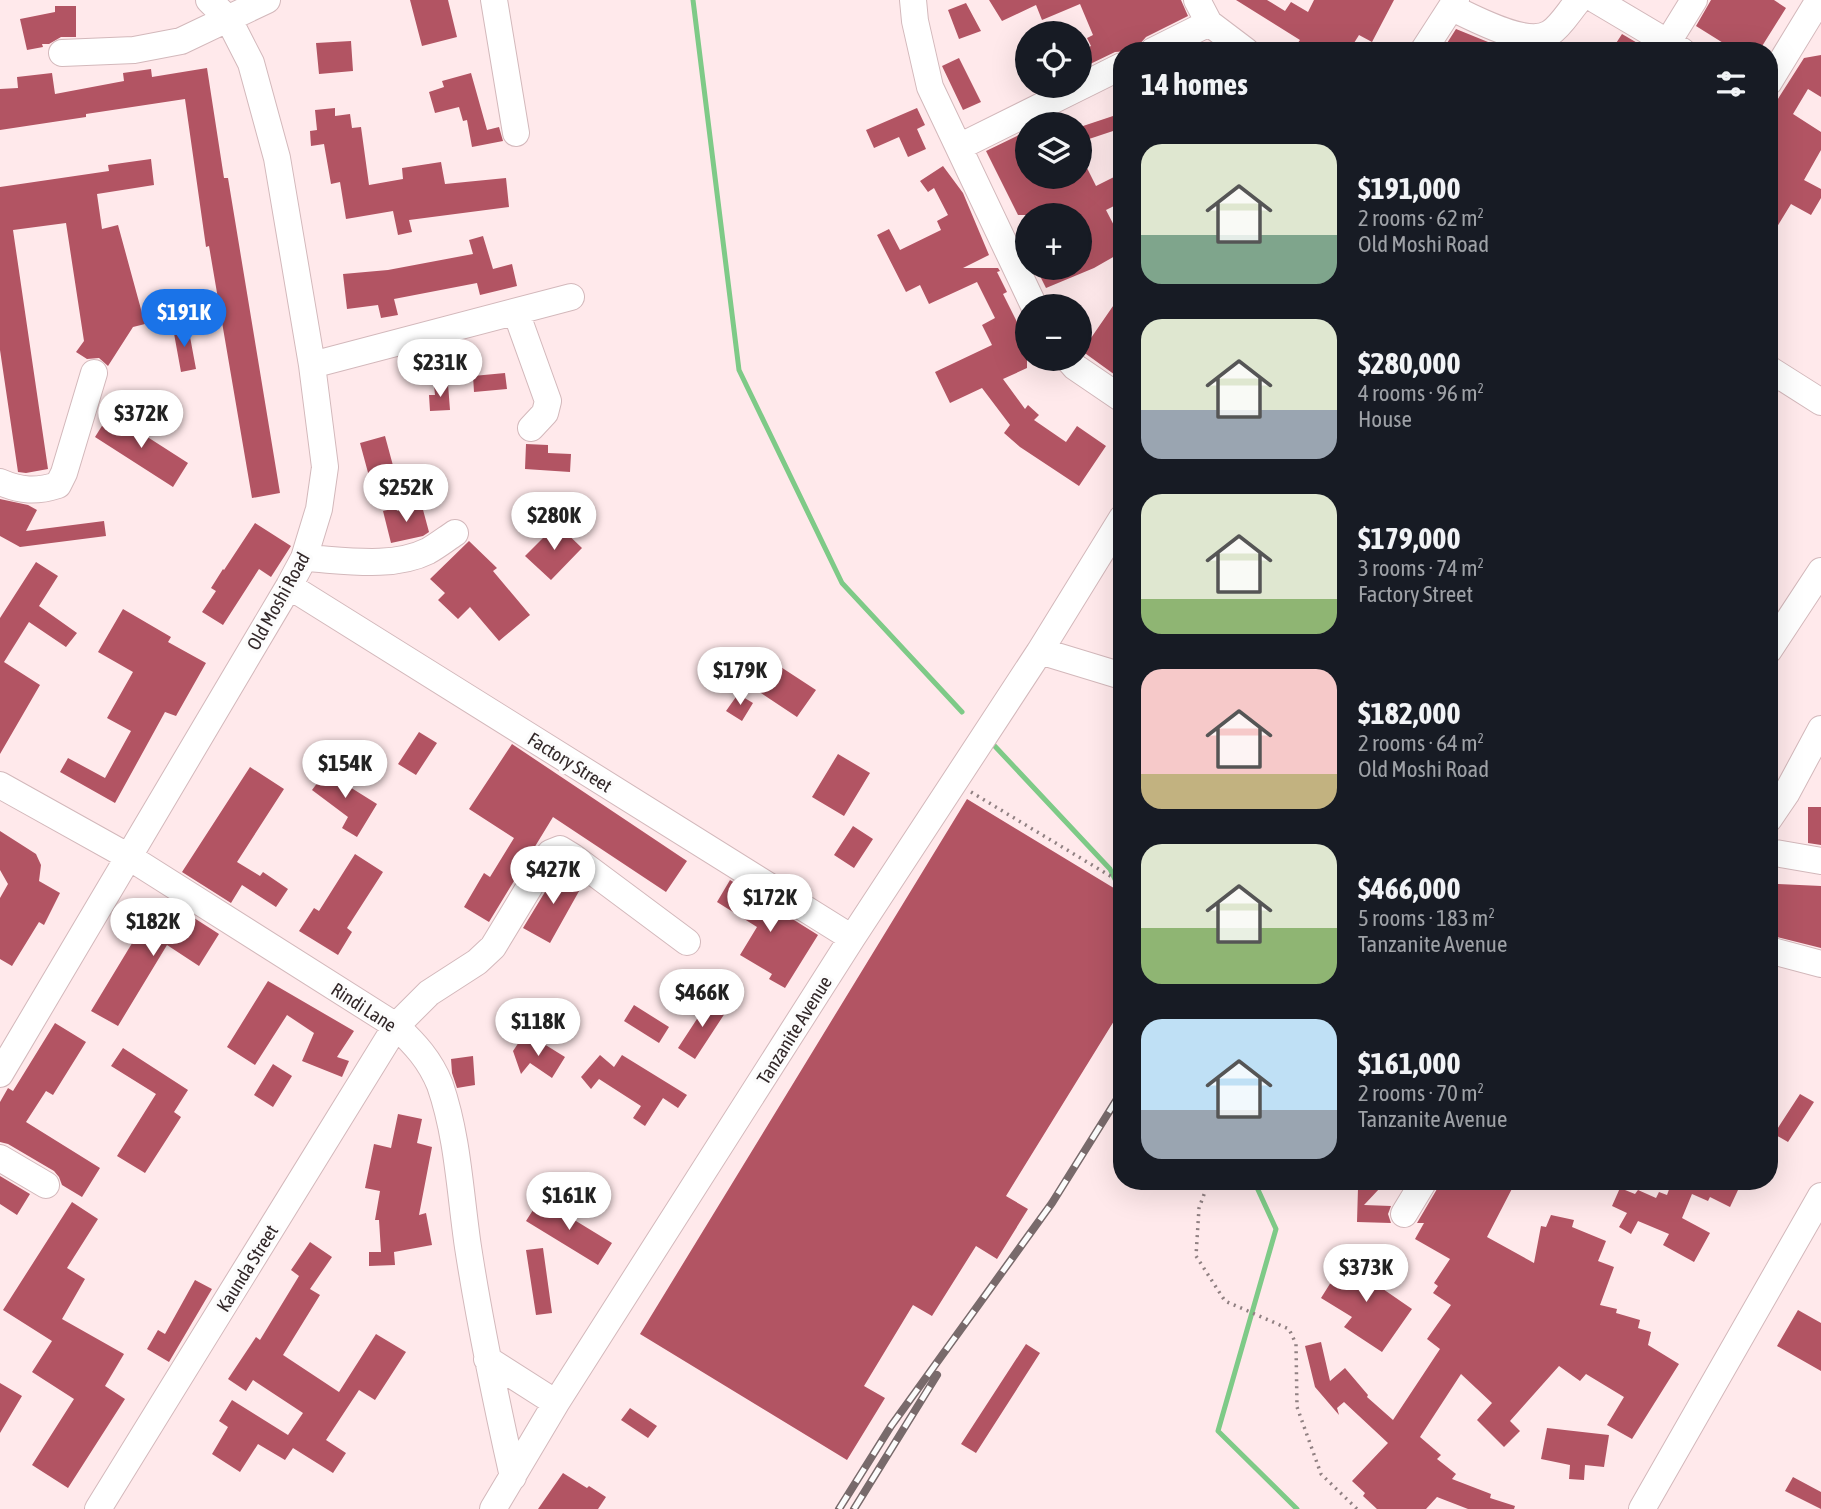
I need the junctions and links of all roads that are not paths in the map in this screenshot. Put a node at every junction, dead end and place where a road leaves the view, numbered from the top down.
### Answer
1 (209, 0) edge
2 (267, 0) edge
3 (494, 0) edge
4 (913, 0) edge
5 (1579, 0) edge
6 (1596, 0) edge
7 (1694, 0) edge
8 (1819, 0) edge
9 (1454, 4) edge
10 (1203, 12) edge
11 (229, 20) junction
12 (1165, 42) edge
13 (1236, 42) edge
14 (1429, 42) edge
15 (1667, 42) edge
16 (1677, 42) edge
17 (62, 52) dead end
18 (1778, 67) edge
19 (1113, 70) edge
20 (516, 133) dead end
21 (959, 147) junction
22 (1028, 294) edge
23 (571, 297) dead end
24 (516, 312) junction
25 (312, 365) junction
26 (1081, 371) edge
27 (94, 373) dead end
28 (1778, 375) edge
29 (1113, 393) edge
30 (1821, 402) edge
31 (531, 428) dead end
32 (0, 482) edge
33 (455, 533) dead end
34 (1113, 533) edge
35 (304, 558) junction
36 (1821, 571) edge
37 (289, 586) junction
38 (1778, 636) edge
39 (1040, 651) junction
40 (1113, 673) edge
41 (1821, 729) edge
42 (0, 785) edge
43 (1778, 806) edge
44 (1778, 854) edge
45 (129, 857) junction
46 (1821, 861) edge
47 (852, 938) junction
48 (687, 942) dead end
49 (1778, 952) edge
50 (1821, 964) edge
51 (396, 1026) junction
52 (0, 1074) edge
53 (0, 1158) edge
54 (46, 1185) dead end
55 (1419, 1190) edge
56 (1821, 1196) edge
57 (1404, 1214) dead end
58 (487, 1359) junction
59 (556, 1403) junction
60 (513, 1477) junction
61 (98, 1509) edge
62 (492, 1509) edge
63 (1642, 1509) edge

1 - 11 street, Old Moshi Road
2 - 11 street
3 - 20 street
4 - 21 street
5 - 9 street
6 - 15 street
7 - 16 street
8 - 18 street
9 - 14 street
10 - 12 street
10 - 13 street
11 - 17 street
11 - 25 street, Old Moshi Road
19 - 21 street
21 - 22 street
23 - 24 street
24 - 25 street
24 - 31 street
25 - 35 street, Old Moshi Road
26 - 29 street
27 - 32 street
28 - 30 street
33 - 35 street
34 - 39 street, Tanzanite Avenue
35 - 37 street, Old Moshi Road
36 - 38 street
37 - 45 street, Old Moshi Road
37 - 47 street, Factory Street
39 - 40 street
39 - 47 street, Tanzanite Avenue
41 - 43 street
42 - 45 street, Rindi Lane
44 - 46 street
45 - 51 street, Rindi Lane
45 - 52 street, Old Moshi Road
47 - 59 street, Tanzanite Avenue
48 - 51 street, Kaunda Street
49 - 50 street
51 - 58 street, Rindi Lane
51 - 61 street, Kaunda Street
53 - 54 street
55 - 57 street
56 - 63 street
58 - 59 street
58 - 60 street, Rindi Lane
59 - 60 street, Tanzanite Avenue
60 - 62 street, Tanzanite Avenue

